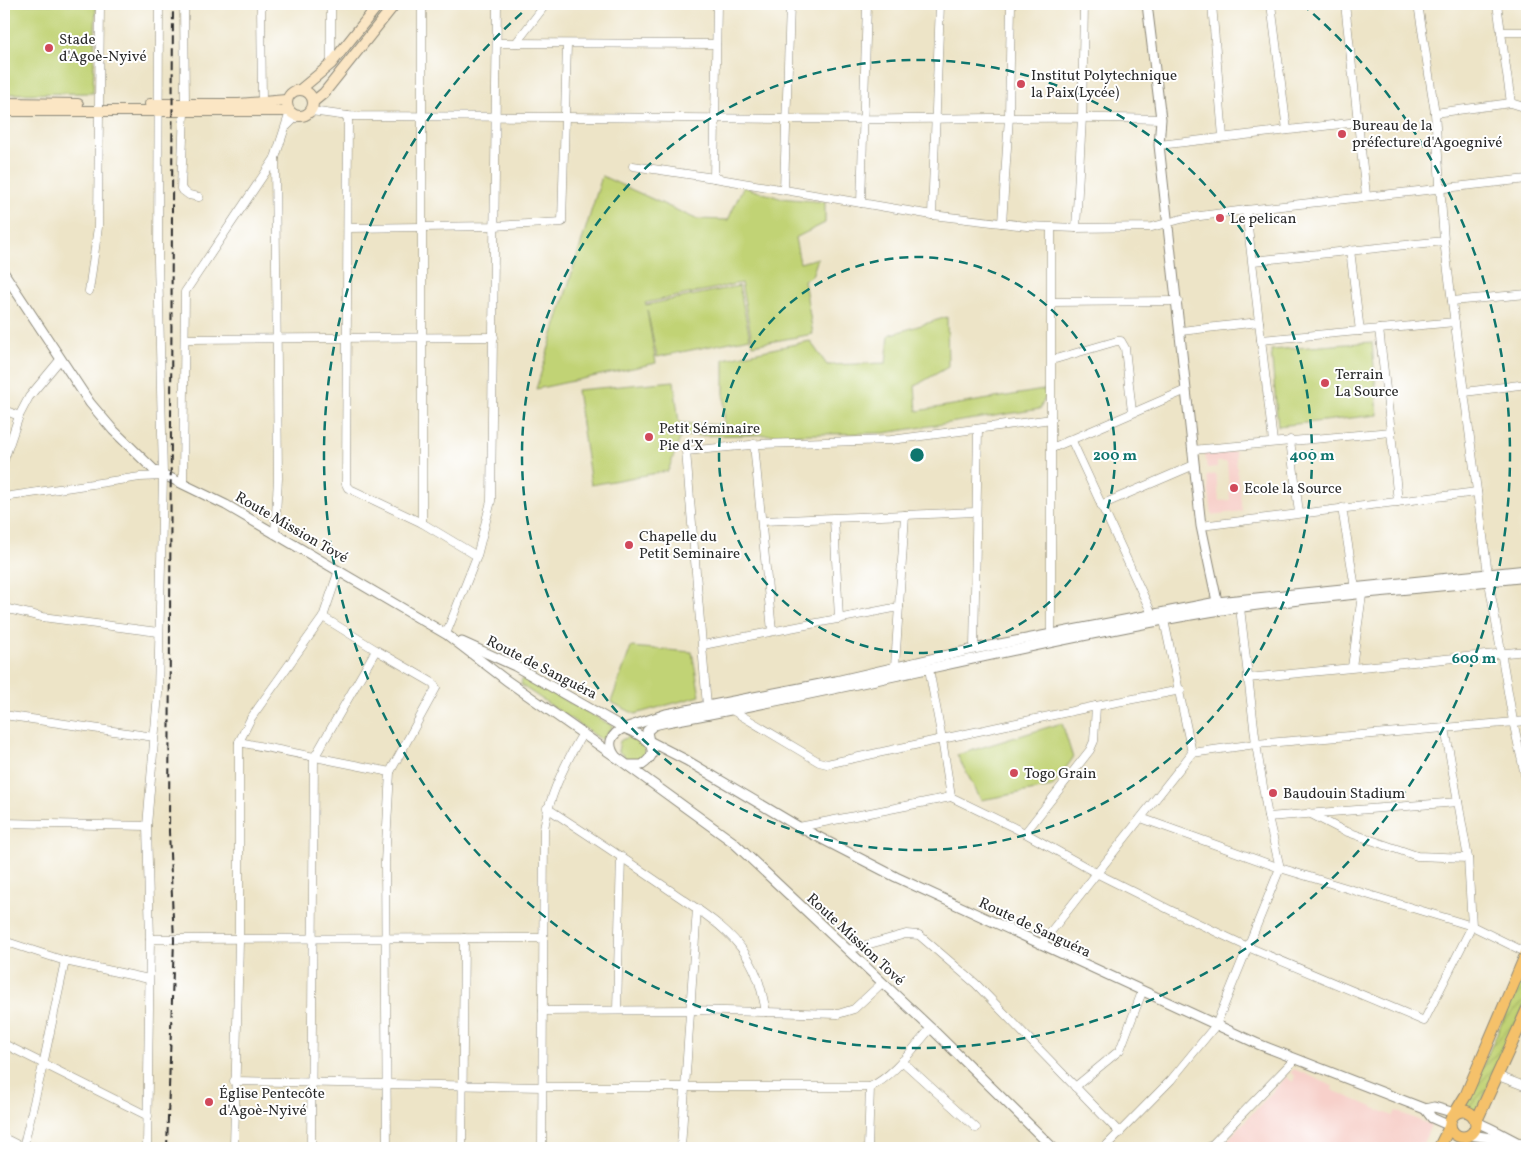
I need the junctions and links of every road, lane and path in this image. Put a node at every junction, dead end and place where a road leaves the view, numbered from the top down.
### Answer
1 (100, 4) edge
2 (159, 4) edge
3 (184, 4) edge
4 (261, 4) edge
5 (331, 4) edge
6 (379, 4) edge
7 (395, 4) edge
8 (422, 4) edge
9 (497, 4) edge
10 (546, 4) edge
11 (717, 4) edge
12 (790, 4) edge
13 (867, 4) edge
14 (940, 4) edge
15 (1011, 4) edge
16 (1084, 4) edge
17 (1147, 4) edge
18 (1212, 4) edge
19 (1271, 4) edge
20 (1345, 4) edge
21 (1418, 4) edge
22 (1497, 4) edge
23 (1501, 32) junction
24 (1527, 32) edge
25 (498, 43) junction
26 (516, 43) junction
27 (567, 44) junction
28 (716, 44) junction
29 (331, 64) junction
30 (301, 89) junction
31 (286, 100) junction
32 (1511, 102) junction
33 (4, 103) edge
34 (262, 103) junction
35 (312, 106) junction
36 (99, 108) junction
37 (160, 108) junction
38 (185, 108) junction
39 (1527, 108) edge
40 (4, 110) edge
41 (292, 113) junction
42 (1435, 113) junction
43 (348, 116) junction
44 (422, 116) junction
45 (494, 116) junction
46 (565, 116) junction
47 (714, 117) junction
48 (1009, 117) junction
49 (1082, 117) junction
50 (864, 118) junction
51 (937, 118) junction
52 (786, 119) junction
53 (1161, 119) junction
54 (1358, 122) junction
55 (1287, 130) junction
56 (1223, 137) junction
57 (1159, 144) junction
58 (275, 158) junction
59 (634, 166) dead end
60 (714, 178) junction
61 (1527, 179) edge
62 (1440, 187) junction
63 (784, 189) junction
64 (1366, 195) junction
65 (199, 197) dead end
66 (861, 203) junction
67 (1246, 210) junction
68 (932, 215) junction
69 (1169, 222) junction
70 (1002, 223) junction
71 (494, 226) junction
72 (422, 227) junction
73 (349, 228) junction
74 (1051, 228) junction
75 (1076, 228) junction
76 (1444, 241) junction
77 (1350, 250) junction
78 (1253, 261) junction
79 (4, 273) edge
80 (89, 291) dead end
81 (1527, 294) edge
82 (1178, 301) junction
83 (1452, 301) junction
84 (1051, 302) junction
85 (1259, 322) junction
86 (1455, 322) junction
87 (1379, 329) junction
88 (1360, 331) junction
89 (1181, 332) junction
90 (348, 337) junction
91 (422, 337) junction
92 (494, 337) junction
93 (185, 339) junction
94 (277, 339) junction
95 (1261, 340) junction
96 (60, 360) junction
97 (1052, 360) junction
98 (1527, 384) edge
99 (1186, 390) junction
100 (1465, 392) junction
101 (4, 410) edge
102 (1132, 412) junction
103 (19, 416) junction
104 (1052, 419) junction
105 (978, 429) junction
106 (1391, 432) junction
107 (1071, 439) junction
108 (1290, 440) junction
109 (1274, 442) junction
110 (754, 444) junction
111 (1052, 448) junction
112 (1192, 450) junction
113 (4, 460) edge
114 (1194, 464) junction
115 (163, 476) junction
116 (183, 483) junction
117 (1477, 492) junction
118 (4, 497) edge
119 (1398, 502) junction
120 (1101, 505) junction
121 (1342, 508) junction
122 (976, 512) junction
123 (1299, 513) junction
124 (905, 515) junction
125 (834, 519) junction
126 (762, 521) junction
127 (422, 523) junction
128 (1201, 526) junction
129 (275, 534) junction
130 (477, 556) junction
131 (339, 570) junction
132 (1527, 570) edge
133 (1527, 577) edge
134 (1489, 578) junction
135 (1355, 588) junction
136 (1362, 595) junction
137 (1219, 606) junction
138 (899, 607) junction
139 (4, 608) edge
140 (1240, 608) junction
141 (1152, 614) junction
142 (323, 617) junction
143 (839, 619) junction
144 (1164, 620) junction
145 (772, 631) junction
146 (158, 632) junction
147 (446, 634) junction
148 (1052, 639) junction
149 (703, 645) junction
150 (974, 649) junction
151 (376, 650) junction
152 (1527, 650) edge
153 (1501, 653) junction
154 (927, 659) junction
155 (515, 666) junction
156 (896, 666) junction
157 (1352, 667) junction
158 (929, 669) junction
159 (1248, 678) junction
160 (506, 680) junction
161 (1181, 690) junction
162 (707, 706) junction
163 (1096, 706) junction
164 (732, 710) junction
165 (4, 715) edge
166 (1513, 721) junction
167 (1527, 721) edge
168 (624, 728) junction
169 (1445, 728) junction
170 (583, 733) junction
171 (154, 737) junction
172 (942, 739) junction
173 (649, 741) junction
174 (240, 742) junction
175 (1256, 744) junction
176 (1192, 753) junction
177 (616, 757) junction
178 (314, 758) junction
179 (649, 758) junction
180 (686, 760) junction
181 (628, 765) junction
182 (390, 772) junction
183 (1527, 784) edge
184 (664, 793) junction
185 (951, 797) junction
186 (1458, 802) junction
187 (547, 808) junction
188 (1309, 813) junction
189 (1268, 817) junction
190 (1141, 818) junction
191 (4, 823) edge
192 (147, 826) junction
193 (799, 827) junction
194 (1025, 833) junction
195 (621, 856) junction
196 (1468, 858) junction
197 (1280, 868) junction
198 (1098, 874) junction
199 (697, 908) junction
200 (1472, 926) junction
201 (464, 938) junction
202 (542, 938) junction
203 (150, 939) junction
204 (311, 939) junction
205 (239, 940) junction
206 (385, 940) junction
207 (4, 941) edge
208 (1041, 944) junction
209 (1248, 947) junction
210 (848, 950) junction
211 (1527, 953) edge
212 (65, 961) junction
213 (149, 979) junction
214 (882, 983) junction
215 (1142, 992) junction
216 (543, 1010) junction
217 (617, 1010) junction
218 (690, 1010) junction
219 (1527, 1010) edge
220 (766, 1012) junction
221 (1216, 1025) junction
222 (931, 1028) junction
223 (4, 1044) edge
224 (1296, 1059) junction
225 (902, 1060) junction
226 (44, 1064) junction
227 (1498, 1076) junction
228 (234, 1082) junction
229 (312, 1084) junction
230 (386, 1084) junction
231 (462, 1085) junction
232 (542, 1087) junction
233 (684, 1087) junction
234 (870, 1087) junction
235 (1074, 1087) junction
236 (1527, 1087) edge
237 (1424, 1108) junction
238 (1455, 1113) junction
239 (148, 1116) junction
240 (1476, 1122) junction
241 (1450, 1126) junction
242 (976, 1128) dead end
243 (1120, 1133) junction
244 (1470, 1135) junction
245 (4, 1138) edge
246 (1507, 1138) junction
247 (1527, 1147) edge
248 (24, 1148) edge
249 (147, 1148) edge
250 (234, 1148) edge
251 (311, 1148) edge
252 (387, 1148) edge
253 (462, 1148) edge
254 (542, 1148) edge
255 (682, 1148) edge
256 (868, 1148) edge
257 (1053, 1148) edge
258 (1104, 1148) edge
259 (1209, 1148) edge
260 (1439, 1148) edge
261 (1464, 1148) edge

1 - 36 street
2 - 37 street
3 - 38 street
4 - 34 street
5 - 29 street
6 - 29 main road
7 - 35 main road
8 - 44 street
9 - 25 street
10 - 26 street
11 - 28 street
12 - 52 street
13 - 50 street
14 - 51 street
15 - 48 street
16 - 49 street
17 - 53 street
18 - 56 street
19 - 55 street
20 - 54 street
21 - 42 street
22 - 23 street
23 - 24 street
23 - 32 street
25 - 26 street
25 - 45 street
26 - 27 street
27 - 28 street
27 - 46 street
28 - 47 street
29 - 30 main road
30 - 31 main road
30 - 35 main road
31 - 34 main road
31 - 41 main road
32 - 39 street
32 - 42 street
33 - 36 main road
34 - 38 main road
35 - 41 main road
35 - 43 street
36 - 37 main road
36 - 40 main road
36 - 80 street
37 - 38 main road
37 - 115 street
38 - 41 main road
38 - 65 street
41 - 58 street
42 - 62 street
43 - 44 street
43 - 73 street
44 - 45 street
44 - 72 street
45 - 46 street
45 - 71 street
46 - 47 street
46 - 71 street
47 - 52 street
47 - 60 street
48 - 49 street
48 - 51 street
48 - 70 street
49 - 53 street
49 - 75 street
50 - 51 street
50 - 52 street
50 - 66 street
51 - 68 street
52 - 63 street
53 - 57 street
54 - 55 street
54 - 64 street
55 - 56 street
56 - 57 street
57 - 69 street
58 - 93 street
58 - 94 street
59 - 60 street
60 - 63 street
61 - 62 street
62 - 64 street
62 - 76 street
63 - 66 street
64 - 67 street
66 - 68 street
67 - 69 street
67 - 78 street
68 - 70 street
69 - 75 street
69 - 82 street
70 - 74 street
71 - 72 street
71 - 92 street
72 - 73 street
72 - 91 street
73 - 90 street
74 - 75 street
74 - 84 street
76 - 77 street
76 - 83 street
77 - 78 street
77 - 88 street
78 - 85 street
79 - 96 street, Route Mission Tové
81 - 83 street
82 - 84 street
82 - 89 street
83 - 86 street
84 - 97 street
85 - 89 street
85 - 95 street
86 - 87 street
86 - 100 street
87 - 88 street
87 - 106 street
88 - 95 street
89 - 99 street
90 - 91 street
90 - 94 street
90 - 127 street
91 - 92 street
91 - 127 street
92 - 130 street
93 - 94 street
93 - 116 street
94 - 129 street
95 - 109 street
96 - 103 street
96 - 115 street, Route Mission Tové
97 - 102 street
97 - 104 street
98 - 100 street
99 - 102 street
99 - 112 street
100 - 117 street
101 - 103 street
102 - 107 street
103 - 113 street
104 - 105 street
104 - 111 street
105 - 110 street
105 - 122 street
106 - 108 street
106 - 119 street
107 - 111 street
107 - 120 street
108 - 109 street
108 - 123 street
109 - 112 street
110 - 126 street
110 - 149 street
111 - 148 street
112 - 114 street
114 - 120 street
114 - 128 street
115 - 116 street, Route Mission Tové
115 - 118 street
115 - 146 street
116 - 129 street, Route Mission Tové
117 - 119 street
117 - 134 street
119 - 121 street
120 - 141 street
121 - 123 street
121 - 135 street
122 - 124 street
122 - 150 street
123 - 128 street
124 - 125 street
124 - 138 street
125 - 126 street
125 - 143 street
126 - 145 street
127 - 130 street
128 - 137 street
129 - 131 street, Route Mission Tové
130 - 147 street
131 - 142 street
131 - 147 street, Route Mission Tové
132 - 134 street
133 - 134 street
134 - 135 street
134 - 136 street
134 - 153 street
135 - 137 street
136 - 140 street
136 - 157 street
137 - 140 street
137 - 141 street
137 - 144 street
138 - 143 street
138 - 156 street
139 - 146 street
140 - 159 street
141 - 148 street
142 - 151 street
142 - 174 street
143 - 145 street
144 - 148 street
144 - 161 street
145 - 149 street
146 - 171 street
147 - 155 street, Route de Sanguéra
147 - 160 street, Route Mission Tové
148 - 150 street
148 - 158 street
149 - 162 street
150 - 154 street
151 - 178 street
151 - 182 street
152 - 153 street
153 - 157 street
153 - 166 street
154 - 156 street
154 - 158 street
155 - 160 street
155 - 168 street, Route de Sanguéra
156 - 162 street
157 - 159 street
158 - 164 street
158 - 172 street
159 - 175 street
160 - 170 street, Route Mission Tové
161 - 163 street
161 - 176 street
162 - 168 street
163 - 172 street
163 - 194 street
164 - 172 street
164 - 173 street
165 - 171 street
166 - 167 street
166 - 169 street
166 - 183 street
168 - 173 street
168 - 177 street
169 - 175 street
169 - 186 street
170 - 177 street, Route Mission Tové
170 - 187 street
171 - 192 street
172 - 185 street
173 - 179 street
173 - 180 street, Route de Sanguéra
174 - 178 street
174 - 205 street
175 - 176 street
175 - 189 street
176 - 190 street
177 - 181 street
178 - 182 street
178 - 204 street
179 - 180 street
179 - 181 street
179 - 184 street
180 - 193 street, Route de Sanguéra
181 - 184 street, Route Mission Tové
182 - 206 street
184 - 210 street, Route Mission Tové
185 - 193 street
185 - 194 street
186 - 188 street
186 - 196 street
187 - 195 street
187 - 202 street
188 - 189 street
188 - 196 street
189 - 197 street
190 - 197 street
190 - 198 street
191 - 192 street
192 - 203 street
193 - 208 street, Route de Sanguéra
194 - 198 street
195 - 199 street
195 - 217 street
196 - 200 street
197 - 200 street
197 - 209 street
198 - 208 street
198 - 209 street
199 - 218 street
199 - 220 street
200 - 209 street
200 - 211 street
201 - 202 street
201 - 206 street
201 - 231 street
202 - 216 street
203 - 205 street
203 - 213 street
204 - 205 street
204 - 206 street
204 - 229 street
205 - 228 street
206 - 230 street
207 - 212 street
208 - 215 street, Route de Sanguéra
209 - 221 street
210 - 214 street, Route Mission Tové
210 - 235 street
211 - 238 main road
212 - 213 street
212 - 226 street
213 - 239 street
214 - 220 street
214 - 222 street, Route Mission Tové
215 - 221 street, Route de Sanguéra
215 - 235 street
216 - 217 street
216 - 232 street
217 - 218 street
218 - 220 street
218 - 233 street
219 - 227 main road
221 - 224 street, Route de Sanguéra
221 - 243 street
222 - 225 street
222 - 257 street, Route Mission Tové
223 - 226 street
224 - 237 street, Route de Sanguéra
224 - 259 street
225 - 234 street
225 - 242 street
226 - 239 street
226 - 248 street
227 - 236 street
227 - 240 main road
228 - 229 street
228 - 250 street
229 - 230 street
229 - 251 street
230 - 231 street
230 - 252 street
231 - 232 street
231 - 253 street
232 - 233 street
232 - 254 street
233 - 234 street
233 - 255 street
234 - 256 street
235 - 243 street
237 - 238 street, Route de Sanguéra
237 - 241 street, Route de Sanguéra
238 - 240 main road
238 - 241 main road
239 - 249 street
240 - 244 main road
240 - 246 street
241 - 244 main road
241 - 260 main road
243 - 258 street
244 - 246 street
244 - 261 main road
245 - 248 street
246 - 247 street

